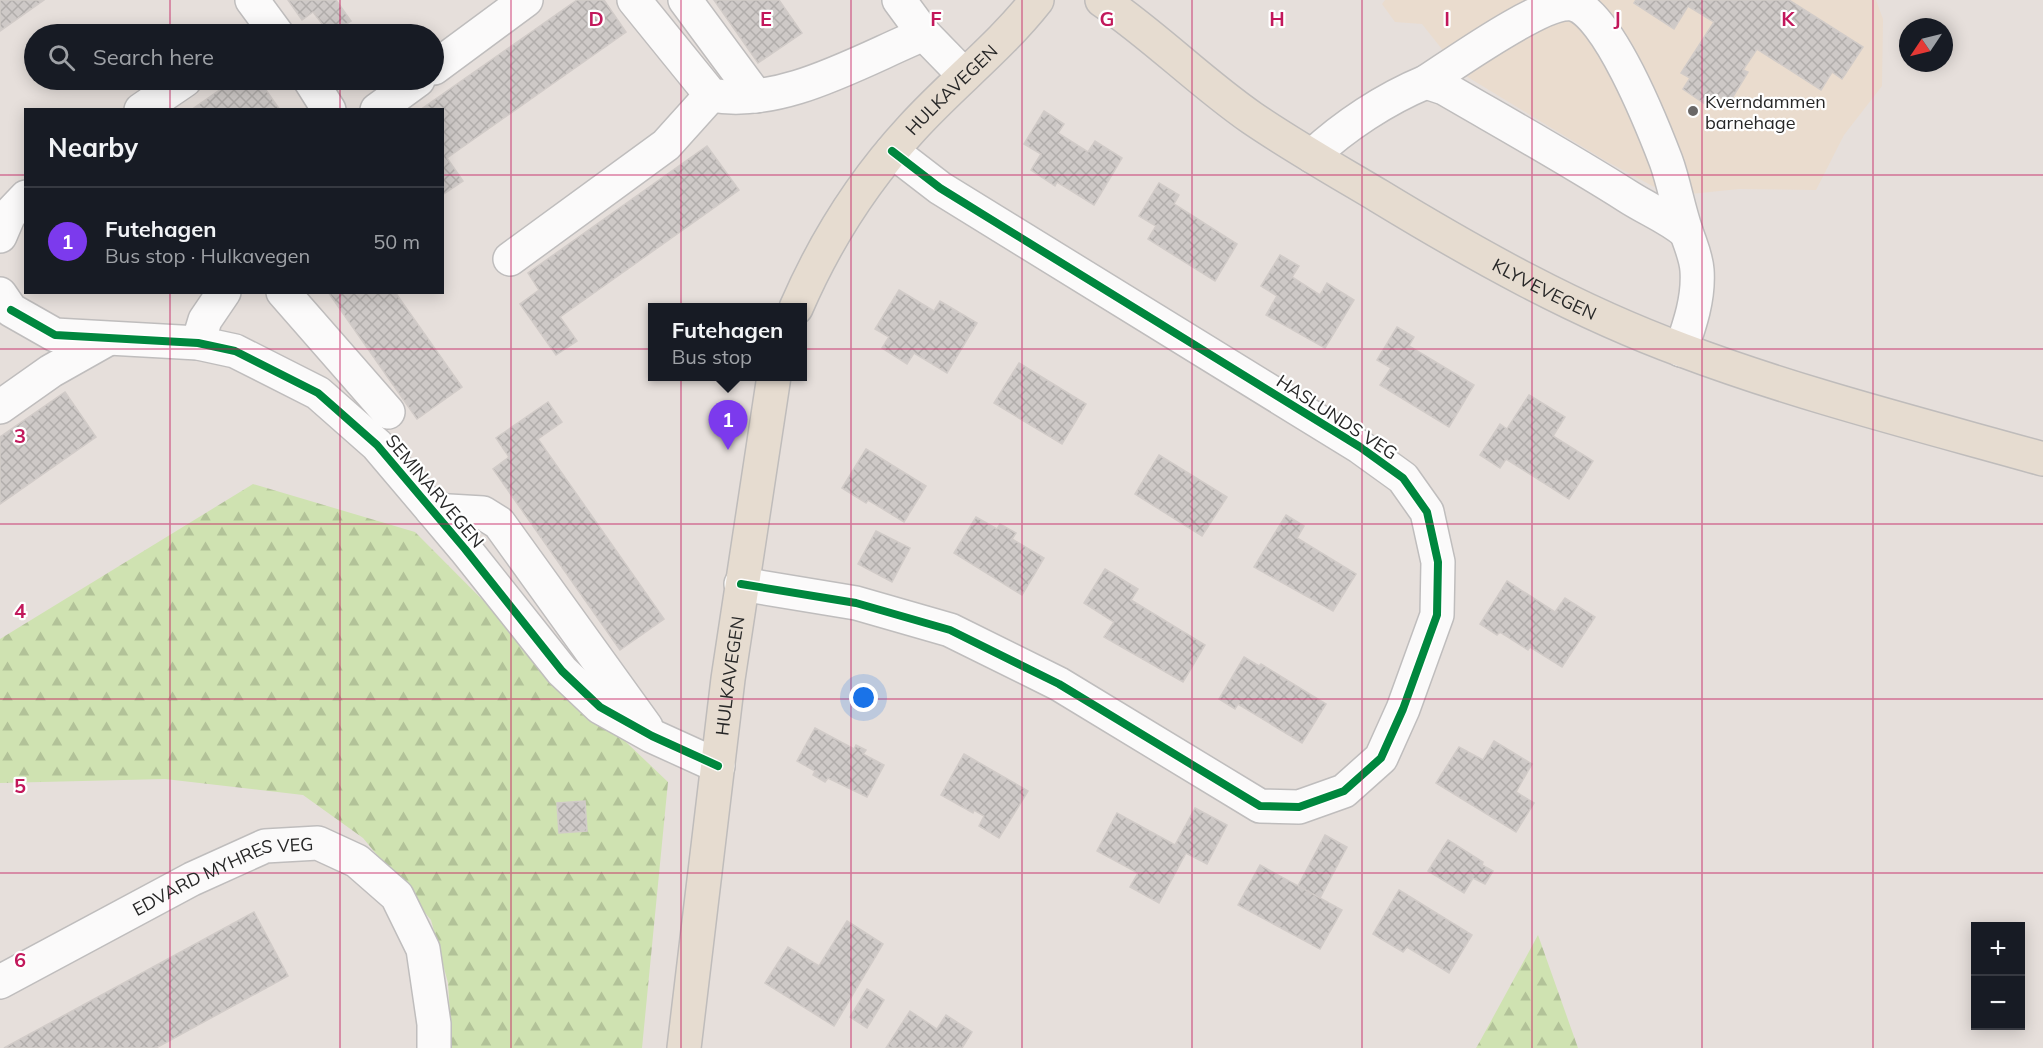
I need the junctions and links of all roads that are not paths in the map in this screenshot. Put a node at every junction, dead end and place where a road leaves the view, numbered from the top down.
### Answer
1 (526, 0) edge
2 (634, 0) edge
3 (685, 0) edge
4 (899, 0) edge
5 (1037, 0) edge
6 (1102, 0) edge
7 (924, 34) junction
8 (444, 61) edge
9 (964, 75) junction
10 (1426, 82) junction
11 (170, 90) edge
12 (316, 90) edge
13 (404, 90) edge
14 (711, 95) junction
15 (756, 96) junction
16 (144, 108) edge
17 (328, 108) edge
18 (380, 108) edge
19 (892, 151) junction
20 (1312, 156) junction
21 (24, 200) edge
22 (1686, 232) junction
23 (0, 236) edge
24 (510, 259) dead end
25 (223, 294) edge
26 (285, 294) edge
27 (798, 303) edge
28 (4, 307) edge
29 (106, 340) junction
30 (198, 343) junction
31 (1681, 350) junction
32 (773, 381) edge
33 (0, 407) edge
34 (388, 412) dead end
35 (2043, 459) edge
36 (432, 510) junction
37 (741, 584) junction
38 (652, 736) junction
39 (718, 766) junction
40 (0, 982) edge
41 (434, 1048) edge
42 (684, 1048) edge

1 - 8 street
2 - 14 street
3 - 15 street
4 - 7 street
5 - 9 main road, HULKAVEGEN
6 - 20 main road, KLYVEVEGEN
7 - 9 street
7 - 15 street
9 - 19 main road, HULKAVEGEN
10 - 20 street
10 - 22 street
10 - 22 street
11 - 16 street
12 - 17 street
13 - 18 street
14 - 15 street
14 - 24 street
19 - 27 main road, HULKAVEGEN
19 - 37 street, HASLUNDS VEG
20 - 31 main road, KLYVEVEGEN
21 - 23 street
22 - 31 street
25 - 30 street
26 - 34 street
28 - 29 street, SEMINARVEGEN
29 - 30 street, SEMINARVEGEN
29 - 33 street
30 - 36 street, SEMINARVEGEN
31 - 35 main road, KLYVEVEGEN
32 - 37 main road, HULKAVEGEN
36 - 38 street, SEMINARVEGEN
36 - 38 street
37 - 39 main road, HULKAVEGEN
38 - 39 street, SEMINARVEGEN
39 - 42 main road, HULKAVEGEN
40 - 41 street, EDVARD MYHRES VEG

